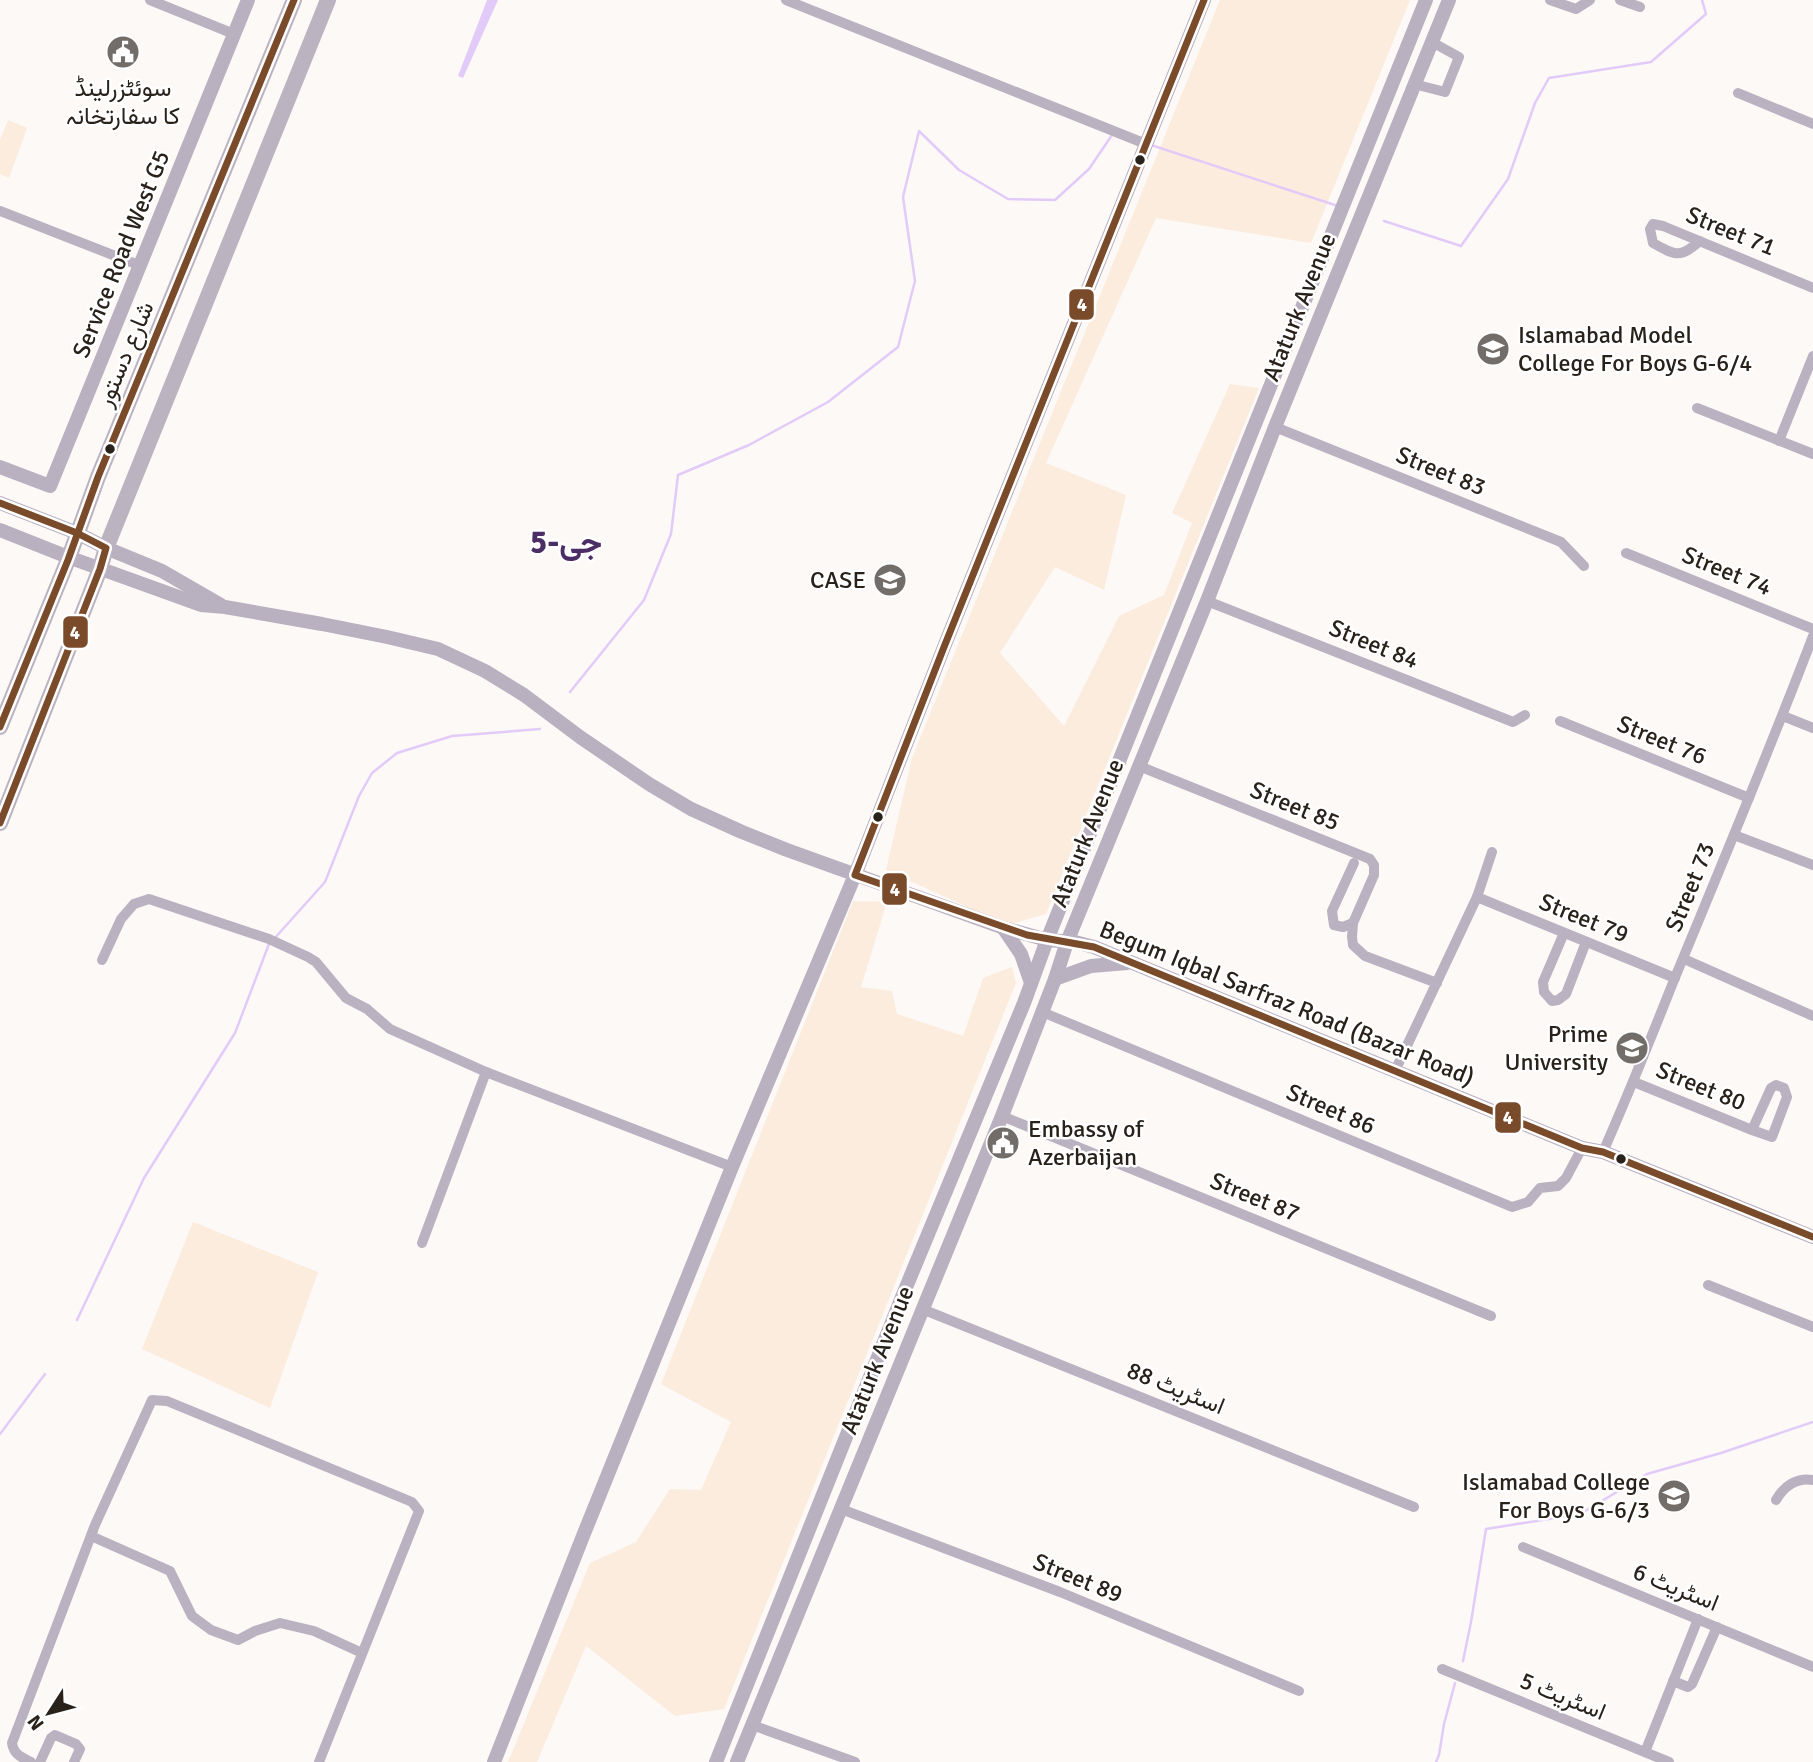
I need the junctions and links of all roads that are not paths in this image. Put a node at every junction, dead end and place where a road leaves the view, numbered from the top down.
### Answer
1 (150, 0) edge
2 (248, 0) edge
3 (294, 0) edge
4 (328, 0) edge
5 (786, 0) edge
6 (1204, 0) edge
7 (1426, 0) edge
8 (1449, 0) edge
9 (1550, 0) edge
10 (1590, 0) edge
11 (1620, 0) edge
12 (1640, 7) dead end
13 (234, 34) junction
14 (1432, 42) junction
15 (1413, 84) junction
16 (1738, 93) dead end
17 (1813, 124) edge
18 (1146, 144) junction
19 (0, 211) edge
20 (1700, 241) junction
21 (141, 266) junction
22 (1813, 288) edge
23 (1813, 356) edge
24 (1272, 380) junction
25 (1291, 386) junction
26 (1697, 408) dead end
27 (1275, 427) junction
28 (1779, 441) junction
29 (1813, 454) edge
30 (0, 467) edge
31 (0, 503) edge
32 (0, 530) edge
33 (77, 533) junction
34 (106, 548) junction
35 (1626, 553) dead end
36 (68, 557) junction
37 (1584, 566) dead end
38 (100, 569) junction
39 (1207, 601) junction
40 (225, 607) junction
41 (1813, 629) edge
42 (1813, 636) edge
43 (1525, 715) dead end
44 (1783, 716) junction
45 (1560, 721) dead end
46 (0, 727) edge
47 (1813, 728) edge
48 (1139, 766) junction
49 (1749, 799) junction
50 (0, 823) edge
51 (1734, 835) junction
52 (1492, 852) dead end
53 (1354, 863) dead end
54 (1813, 865) edge
55 (855, 875) junction
56 (1477, 897) junction
57 (1353, 923) junction
58 (1004, 928) junction
59 (1564, 933) junction
60 (1047, 940) junction
61 (1067, 942) junction
62 (1586, 942) junction
63 (1684, 959) junction
64 (102, 960) dead end
65 (1132, 962) junction
66 (1675, 978) junction
67 (1055, 979) junction
68 (1031, 983) junction
69 (1437, 983) junction
70 (1042, 1012) junction
71 (1813, 1016) edge
72 (1395, 1070) junction
73 (486, 1072) junction
74 (1634, 1082) junction
75 (1002, 1115) junction
76 (1752, 1129) junction
77 (1582, 1148) junction
78 (1603, 1152) junction
79 (732, 1167) junction
80 (1813, 1237) edge
81 (422, 1243) dead end
82 (1708, 1285) dead end
83 (922, 1308) junction
84 (1491, 1317) dead end
85 (1813, 1327) edge
86 (838, 1459) junction
87 (858, 1467) junction
88 (1813, 1480) edge
89 (1776, 1500) dead end
90 (1414, 1507) dead end
91 (841, 1508) junction
92 (91, 1536) junction
93 (1523, 1547) dead end
94 (1698, 1619) junction
95 (1717, 1627) junction
96 (362, 1653) junction
97 (1813, 1667) edge
98 (1442, 1669) dead end
99 (1673, 1681) junction
100 (1299, 1691) dead end
101 (751, 1725) junction
102 (1645, 1752) junction
103 (31, 1762) edge
104 (40, 1762) edge
105 (74, 1762) edge
106 (319, 1762) edge
107 (494, 1762) edge
108 (716, 1762) edge
109 (737, 1762) edge
110 (855, 1762) edge
111 (1669, 1762) edge

1 - 13 street
2 - 13 street, Service Road West G5
3 - 33 main road, شارع دستور
4 - 34 main road
5 - 18 street
6 - 18 street
7 - 24 street, Ataturk Avenue
8 - 14 street, Ataturk Avenue
9 - 10 street
11 - 12 street
13 - 21 street, Service Road West G5
14 - 15 street, Ataturk Avenue
14 - 15 street
15 - 25 street, Ataturk Avenue
16 - 17 street
18 - 55 street
19 - 21 street
20 - 20 street, Street 71
20 - 22 street, Street 71
21 - 30 street, Service Road West G5
23 - 28 street
24 - 25 street
24 - 60 street, Ataturk Avenue
25 - 27 street, Ataturk Avenue
26 - 28 street
27 - 37 street, Street 83
27 - 39 street, Ataturk Avenue
28 - 29 street
31 - 33 street
32 - 36 street, Begum Iqbal Sarfraz Road (Bazar Road)
33 - 34 street
33 - 36 main road, شارع دستور
34 - 38 main road
34 - 40 street
35 - 41 street, Street 74
36 - 38 street, Begum Iqbal Sarfraz Road (Bazar Road)
36 - 46 main road, شارع دستور
38 - 40 street, Begum Iqbal Sarfraz Road (Bazar Road)
38 - 50 main road
39 - 43 street, Street 84
39 - 48 street, Ataturk Avenue
40 - 55 street, Begum Iqbal Sarfraz Road (Bazar Road)
42 - 44 street, Street 73
44 - 47 street
44 - 49 street, Street 73
45 - 49 street, Street 76
48 - 57 street, Street 85
48 - 61 street, Ataturk Avenue
49 - 51 street, Street 73
51 - 54 street
51 - 63 street, Street 73
52 - 56 street
53 - 57 street
55 - 58 street, Begum Iqbal Sarfraz Road (Bazar Road)
55 - 79 street
56 - 59 street, Street 79
56 - 69 street
57 - 69 street
58 - 60 street, Begum Iqbal Sarfraz Road (Bazar Road)
58 - 68 street
59 - 62 street, Street 79
59 - 62 street
60 - 61 street, Begum Iqbal Sarfraz Road (Bazar Road)
60 - 68 street, Ataturk Avenue
61 - 65 street, Begum Iqbal Sarfraz Road (Bazar Road)
61 - 67 street, Ataturk Avenue
62 - 66 street, Street 79
63 - 66 street, Street 73
63 - 71 street
64 - 73 street
65 - 67 street
65 - 72 street, Begum Iqbal Sarfraz Road (Bazar Road)
66 - 74 street, Street 73
67 - 70 street, Ataturk Avenue
68 - 86 street, Ataturk Avenue
69 - 72 street
70 - 75 street, Ataturk Avenue
70 - 77 street, Street 86
72 - 77 street, Begum Iqbal Sarfraz Road (Bazar Road)
73 - 79 street
73 - 81 street
74 - 76 street, Street 80
74 - 78 street, Street 73
75 - 83 street, Ataturk Avenue
75 - 84 street, Street 87
76 - 76 street, Street 80
77 - 78 street, Begum Iqbal Sarfraz Road (Bazar Road)
78 - 80 street, Begum Iqbal Sarfraz Road (Bazar Road)
79 - 107 street
82 - 85 street
83 - 87 street, Ataturk Avenue
83 - 90 street, اسٹریٹ 88
86 - 87 street
86 - 108 street, Ataturk Avenue
87 - 91 street, Ataturk Avenue
88 - 89 street
91 - 100 street, Street 89
91 - 101 street, Ataturk Avenue
92 - 96 street
92 - 96 street
92 - 103 street
93 - 94 street, اسٹریٹ 6
94 - 95 street, اسٹریٹ 6
94 - 99 street
95 - 97 street, اسٹریٹ 6
95 - 99 street
96 - 106 street
98 - 102 street, اسٹریٹ 5
99 - 102 street
101 - 109 street, Ataturk Avenue
101 - 110 street
102 - 111 street, اسٹریٹ 5
104 - 105 street

